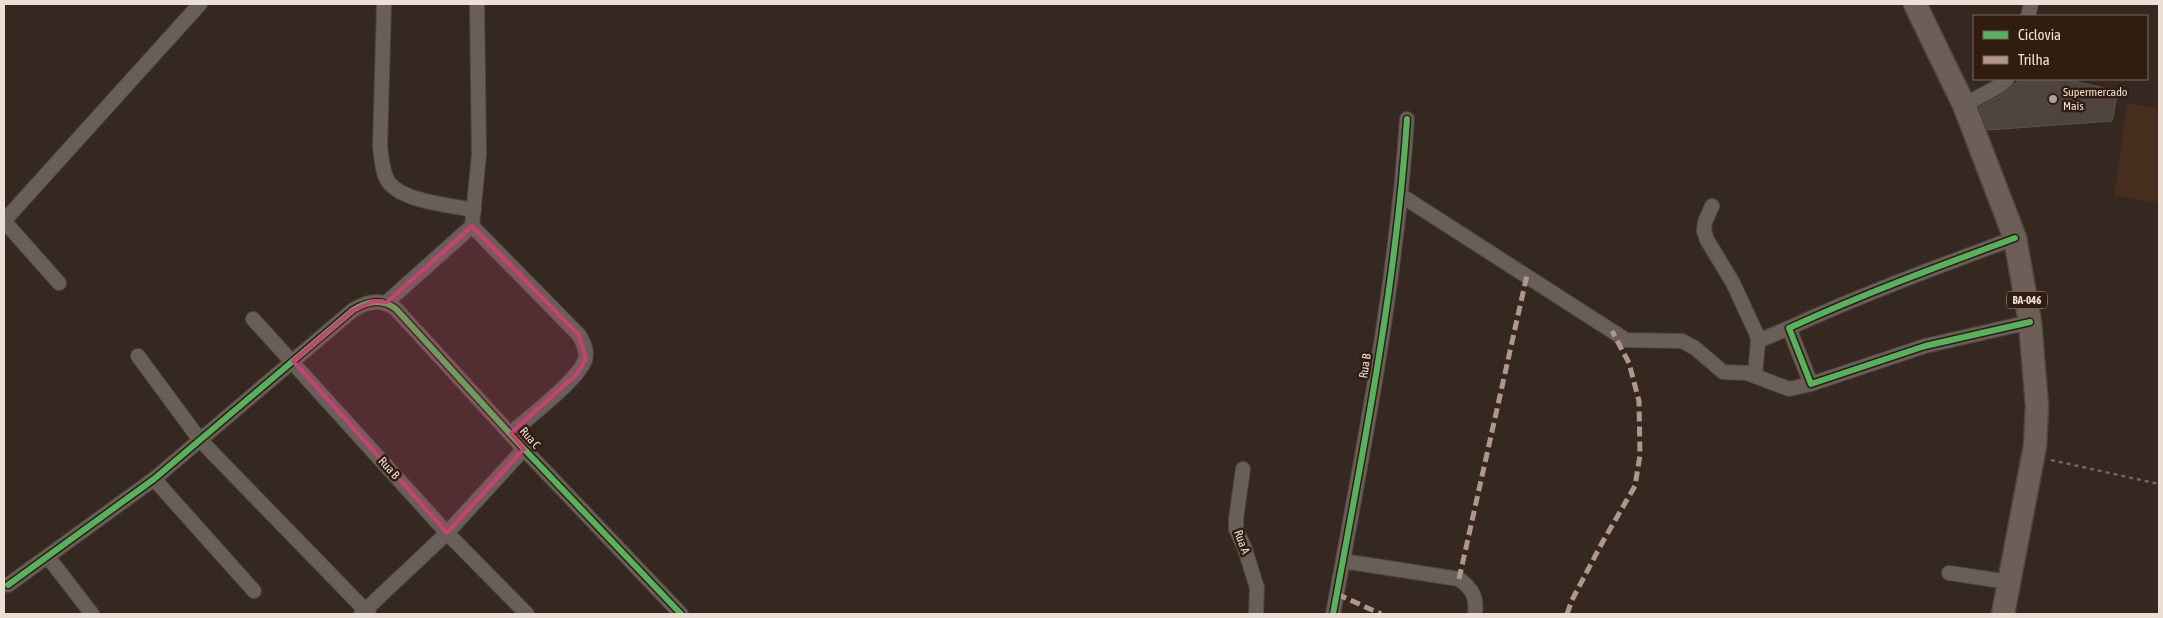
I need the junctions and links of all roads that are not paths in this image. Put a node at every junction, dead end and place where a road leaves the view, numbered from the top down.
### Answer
1 (200, 4) edge
2 (384, 4) edge
3 (477, 4) edge
4 (1915, 4) edge
5 (2006, 80) edge
6 (1964, 105) junction
7 (1407, 119) dead end
8 (1402, 196) junction
9 (1712, 206) dead end
10 (474, 210) junction
11 (4, 221) edge
12 (472, 226) junction
13 (2015, 238) junction
14 (59, 284) dead end
15 (387, 302) junction
16 (253, 319) dead end
17 (2030, 322) junction
18 (1789, 328) junction
19 (1758, 341) junction
20 (138, 356) dead end
21 (293, 361) junction
22 (1755, 375) junction
23 (1811, 384) junction
24 (511, 433) junction
25 (200, 440) junction
26 (524, 449) junction
27 (1243, 469) dead end
28 (154, 479) junction
29 (447, 533) junction
30 (48, 557) junction
31 (1343, 560) junction
32 (1949, 574) dead end
33 (2009, 582) junction
34 (8, 585) dead end
35 (254, 591) dead end
36 (672, 611) edge
37 (365, 613) edge
38 (92, 614) edge
39 (527, 614) edge
40 (1256, 614) edge
41 (1333, 614) edge
42 (1475, 614) edge
43 (2003, 614) edge

1 - 11 street
2 - 10 street
3 - 10 street
4 - 6 main road, BA-046
5 - 6 street
6 - 13 main road, BA-046
7 - 8 street, Rua B
8 - 22 street
8 - 31 street, Rua B
9 - 19 street
10 - 12 street
11 - 14 street
12 - 15 street
12 - 24 street
13 - 17 main road, BA-046
13 - 18 street
15 - 21 street
15 - 24 street, Rua C
16 - 21 street, Rua B
17 - 23 street
17 - 33 main road, BA-046
18 - 19 street
18 - 23 street
19 - 22 street
20 - 25 street
21 - 25 street
21 - 29 street, Rua B
22 - 23 street
24 - 26 street, Rua C
25 - 28 street
25 - 37 street
26 - 29 street
26 - 36 street, Rua C
27 - 40 street, Rua A
28 - 30 street
28 - 35 street
29 - 37 street
29 - 39 street, Rua B
30 - 34 street
30 - 38 street
31 - 41 street, Rua B
31 - 42 street
32 - 33 street
33 - 43 main road, BA-046

